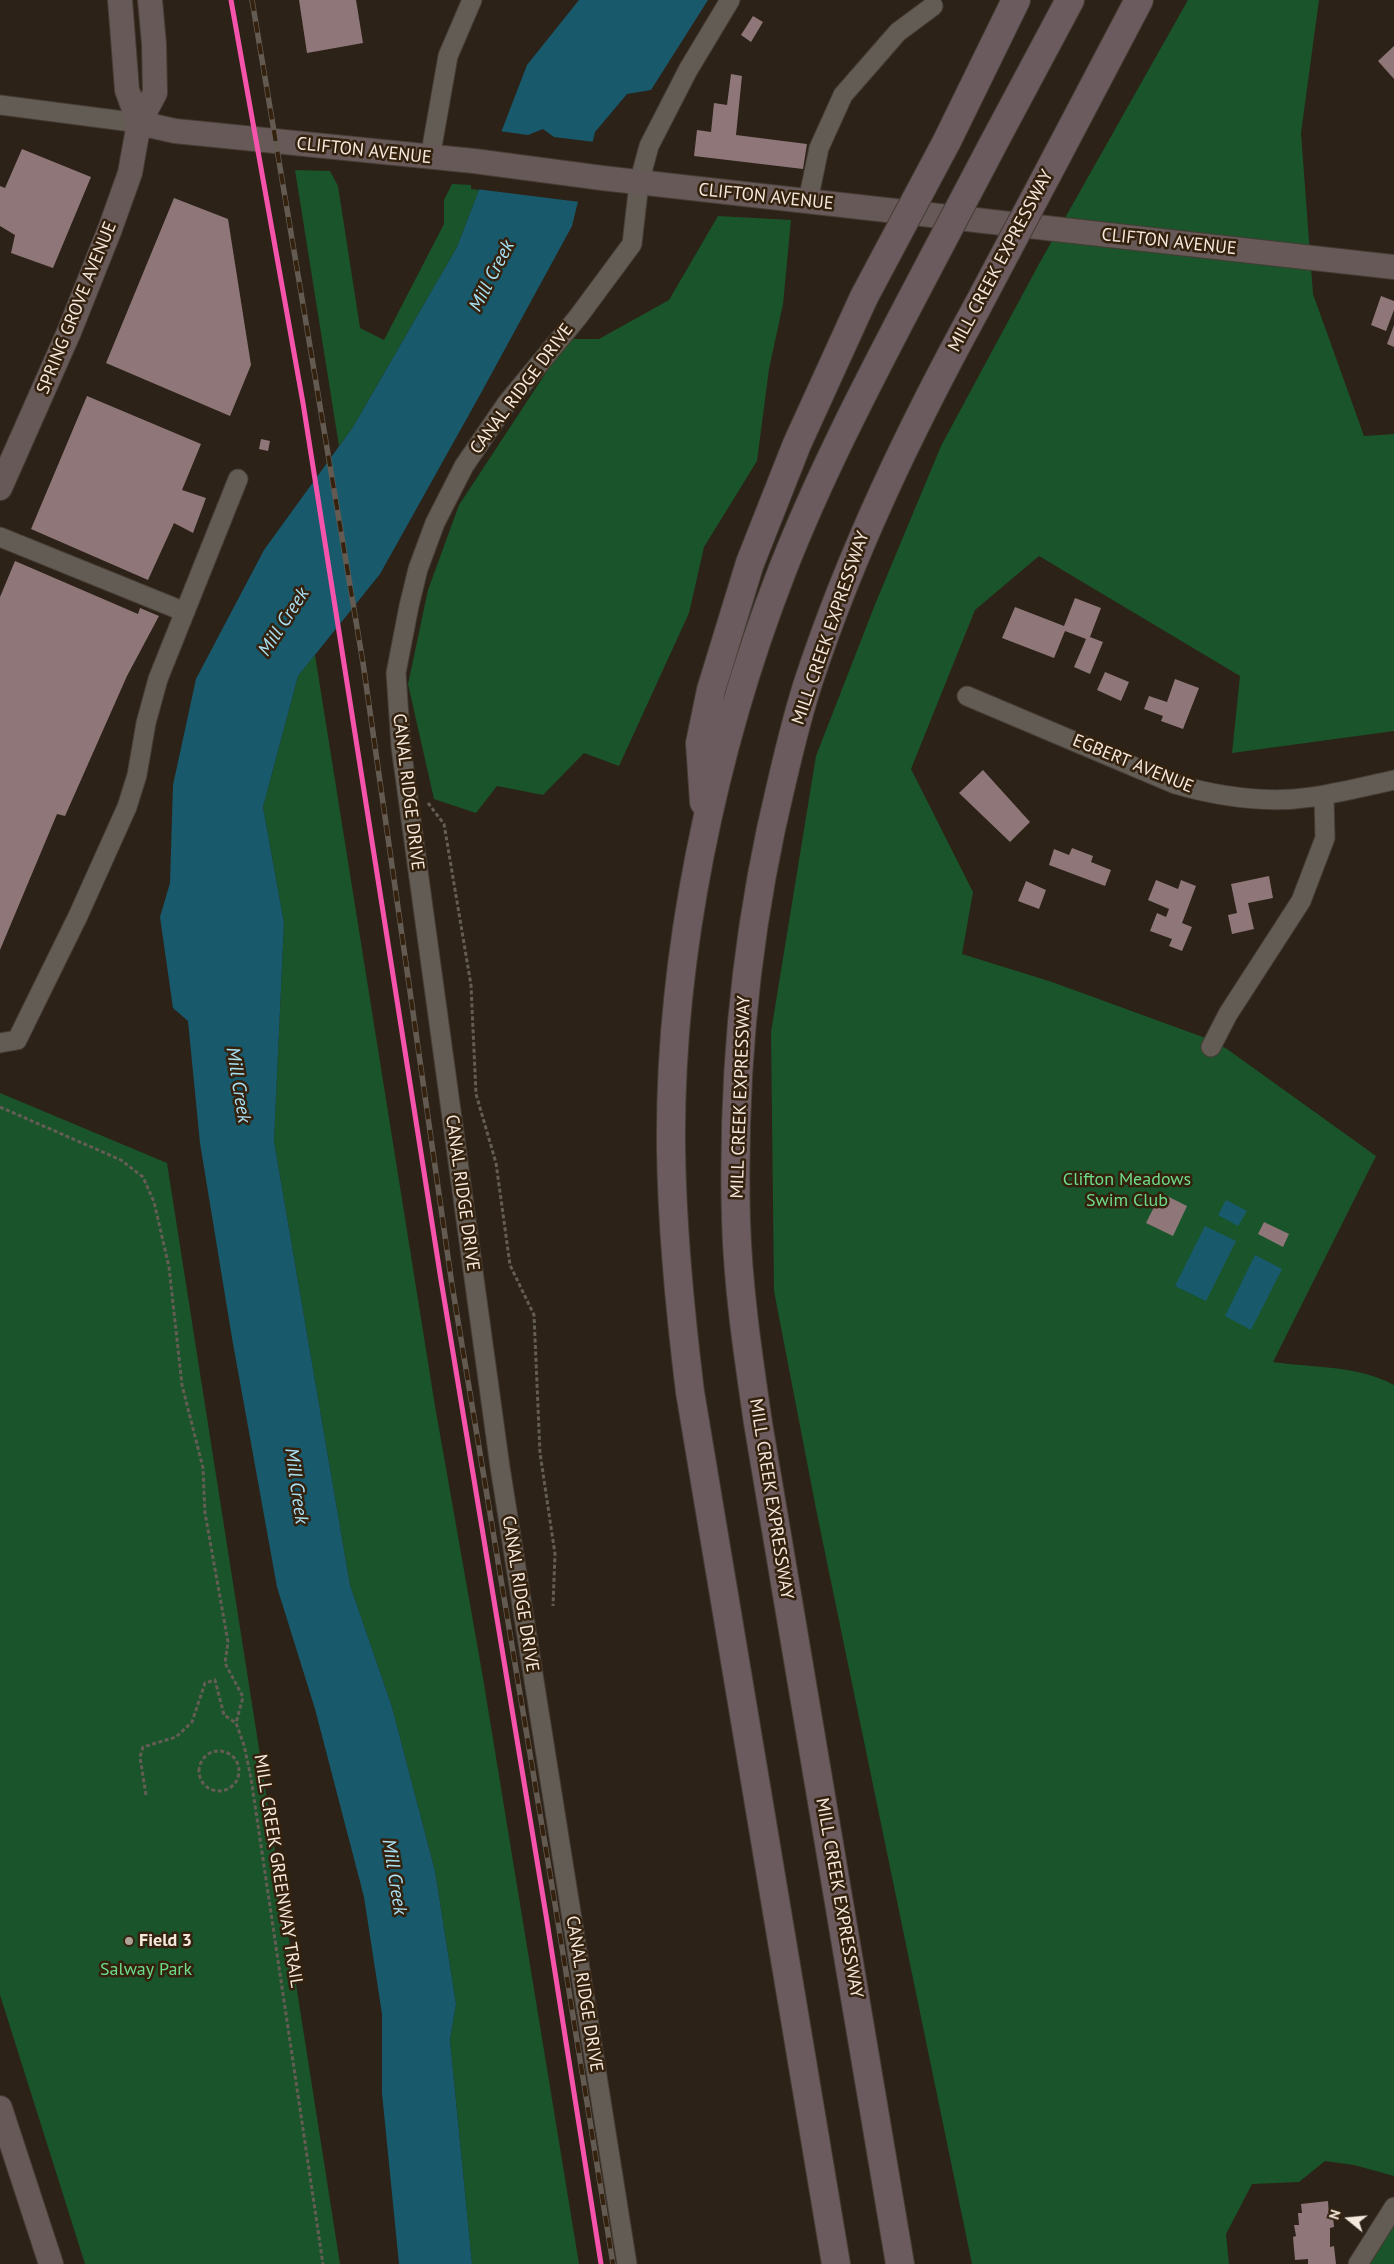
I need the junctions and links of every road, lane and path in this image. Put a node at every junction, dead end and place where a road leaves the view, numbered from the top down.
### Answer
1 (120, 0) edge
2 (150, 0) edge
3 (472, 0) edge
4 (730, 0) edge
5 (1016, 0) edge
6 (1070, 0) edge
7 (1139, 0) edge
8 (933, 6) dead end
9 (0, 106) edge
10 (139, 124) junction
11 (430, 158) junction
12 (639, 183) junction
13 (808, 201) junction
14 (1394, 267) edge
15 (238, 479) dead end
16 (0, 488) edge
17 (0, 537) edge
18 (185, 612) junction
19 (967, 696) dead end
20 (1394, 780) edge
21 (406, 785) junction
22 (1324, 795) junction
23 (706, 828) junction
24 (0, 1042) edge
25 (1211, 1047) dead end
26 (0, 1107) edge
27 (553, 1606) dead end
28 (236, 1723) junction
29 (248, 1766) junction
30 (239, 1768) junction
31 (146, 1794) dead end
32 (0, 2108) edge
33 (1394, 2207) edge
34 (51, 2264) edge
35 (323, 2264) edge
36 (627, 2264) edge
37 (836, 2264) edge
38 (900, 2264) edge
39 (1358, 2264) edge

1 - 10 main road, SPRING GROVE AVENUE
2 - 10 main road, SPRING GROVE AVENUE
3 - 11 street
4 - 12 street, CANAL RIDGE DRIVE
5 - 23 highway, bridge
6 - 23 highway, bridge
7 - 38 highway, MILL CREEK EXPRESSWAY, bridge
8 - 13 street
9 - 10 street
10 - 11 main road, CLIFTON AVENUE
10 - 16 main road, SPRING GROVE AVENUE
11 - 12 main road, CLIFTON AVENUE
12 - 13 main road, CLIFTON AVENUE
12 - 21 street, CANAL RIDGE DRIVE
13 - 14 main road, CLIFTON AVENUE
15 - 18 street
17 - 18 street
18 - 24 street
19 - 22 street, EGBERT AVENUE
20 - 22 street, EGBERT AVENUE
21 - 27 path
21 - 36 street, CANAL RIDGE DRIVE
22 - 25 street
23 - 37 highway
26 - 28 path
28 - 29 path, MILL CREEK GREENWAY TRAIL
28 - 31 path, MILL CREEK GREENWAY TRAIL
29 - 30 path
29 - 35 path, MILL CREEK GREENWAY TRAIL
30 - 30 path
32 - 34 main road
33 - 39 street

